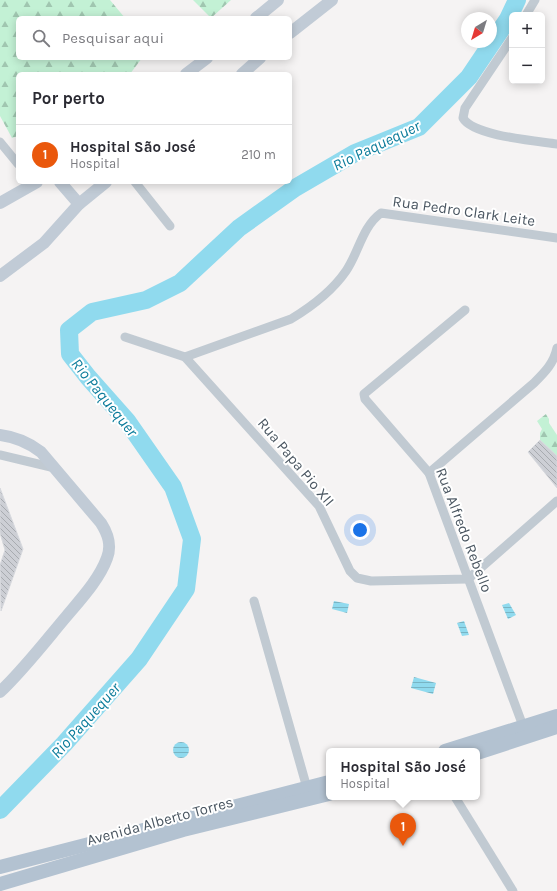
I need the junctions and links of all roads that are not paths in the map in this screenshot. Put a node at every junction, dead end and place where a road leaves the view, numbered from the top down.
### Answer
1 (278, 0) edge
2 (332, 0) edge
3 (535, 0) edge
4 (528, 12) edge
5 (258, 16) edge
6 (292, 31) edge
7 (509, 42) edge
8 (204, 60) edge
9 (258, 60) edge
10 (189, 72) edge
11 (244, 72) edge
12 (0, 142) edge
13 (557, 144) edge
14 (16, 162) edge
15 (32, 184) edge
16 (62, 184) edge
17 (104, 184) edge
18 (137, 184) edge
19 (0, 203) edge
20 (79, 204) junction
21 (170, 226) dead end
22 (557, 238) edge
23 (0, 276) edge
24 (465, 310) dead end
25 (125, 337) dead end
26 (557, 348) edge
27 (185, 357) junction
28 (0, 436) edge
29 (0, 455) edge
30 (56, 468) junction
31 (429, 473) junction
32 (557, 501) edge
33 (468, 579) junction
34 (254, 602) dead end
35 (0, 692) edge
36 (557, 716) edge
37 (523, 726) junction
38 (557, 727) edge
39 (454, 748) edge
40 (480, 751) edge
41 (326, 783) edge
42 (307, 788) junction
43 (326, 795) edge
44 (457, 800) edge
45 (0, 867) edge
46 (0, 884) edge
47 (514, 891) edge

1 - 5 street
2 - 6 street
3 - 4 street
7 - 13 street
8 - 10 street
9 - 11 street
12 - 14 street
15 - 19 street
16 - 20 street
17 - 20 street
18 - 21 street
20 - 23 street
22 - 27 street, Rua Pedro Clark Leite
24 - 31 street, Rua Alfredo Rebello
25 - 27 street, Rua Papa Pio XII
26 - 31 street
27 - 33 street, Rua Papa Pio XII
28 - 30 street
29 - 30 street
30 - 35 street
31 - 33 street, Rua Alfredo Rebello
32 - 33 street
33 - 37 street, Rua Alfredo Rebello
34 - 42 street
36 - 37 main road
37 - 39 main road
38 - 40 main road
41 - 42 main road, Avenida Alberto Torres
42 - 45 main road, Avenida Alberto Torres
43 - 46 main road, Avenida Alberto Torres
44 - 47 street

